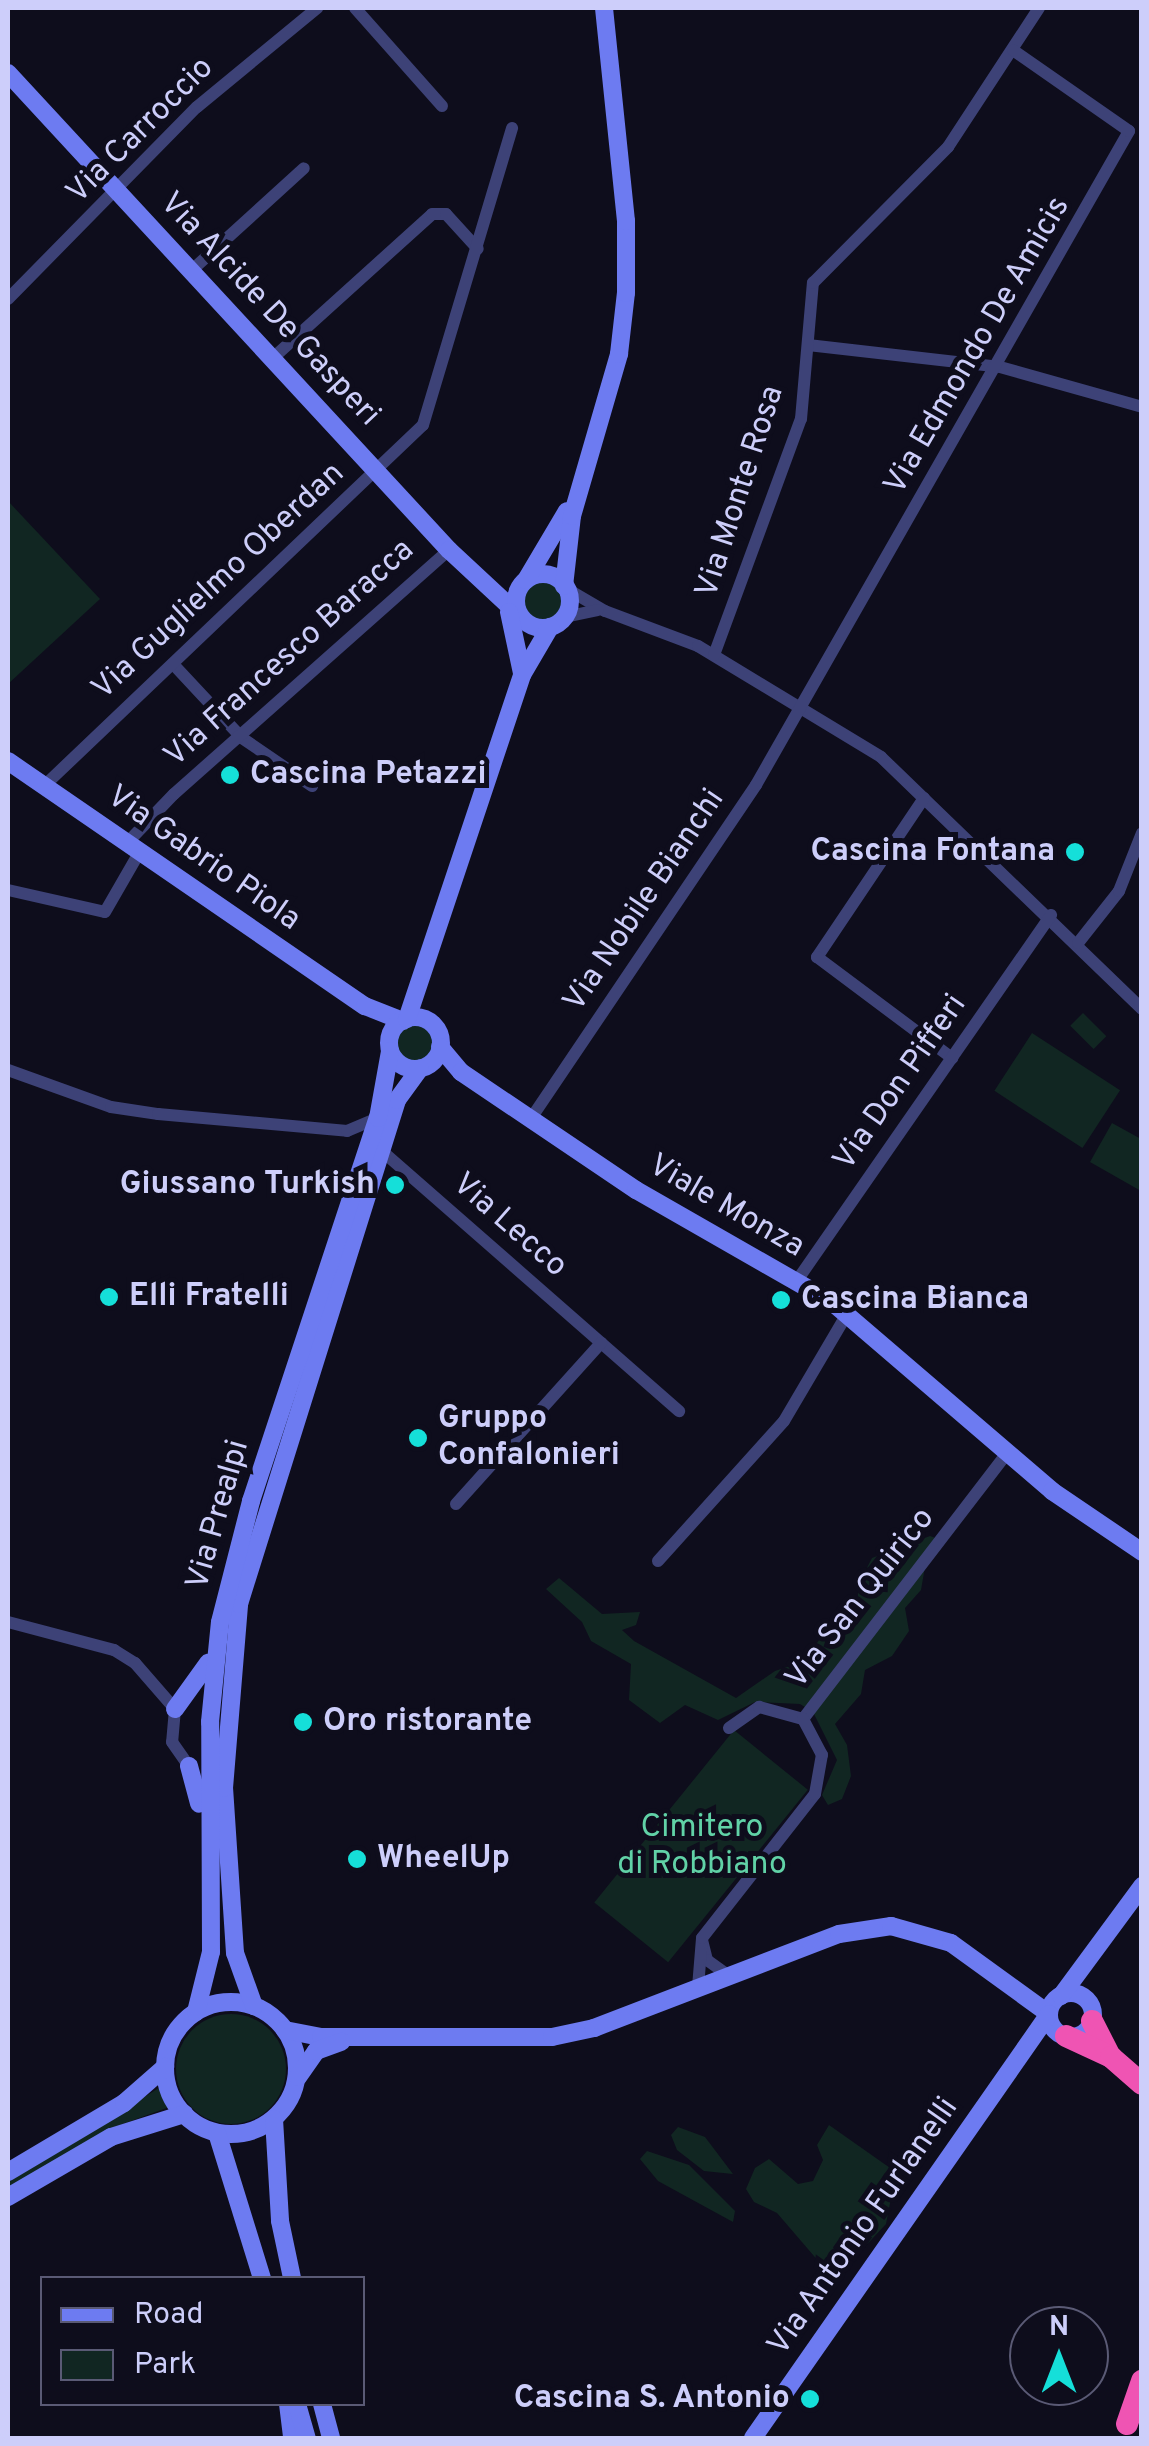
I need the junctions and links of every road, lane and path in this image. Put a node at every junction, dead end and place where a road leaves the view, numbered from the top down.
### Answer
1 (317, 8) edge
2 (355, 8) edge
3 (604, 8) edge
4 (1038, 8) edge
5 (1013, 50) junction
6 (10, 80) edge
7 (442, 106) dead end
8 (512, 128) dead end
9 (304, 168) dead end
10 (117, 190) junction
11 (478, 249) junction
12 (192, 270) junction
13 (8, 299) edge
14 (808, 344) junction
15 (274, 358) junction
16 (1000, 367) junction
17 (1142, 407) edge
18 (377, 471) junction
19 (579, 488) junction
20 (449, 550) junction
21 (523, 584) junction
22 (485, 588) junction
23 (565, 588) junction
24 (503, 603) junction
25 (605, 612) junction
26 (524, 620) junction
27 (557, 622) junction
28 (714, 655) junction
29 (173, 664) junction
30 (522, 674) junction
31 (801, 709) junction
32 (242, 738) junction
33 (8, 760) edge
34 (44, 786) junction
35 (312, 786) dead end
36 (924, 798) junction
37 (1142, 834) edge
38 (132, 849) junction
39 (8, 890) edge
40 (1051, 915) junction
41 (442, 925) junction
42 (1078, 943) junction
43 (369, 1008) junction
44 (1142, 1009) edge
45 (405, 1020) junction
46 (435, 1028) junction
47 (390, 1043) junction
48 (440, 1047) junction
49 (952, 1058) junction
50 (424, 1067) junction
51 (8, 1070) edge
52 (462, 1072) junction
53 (378, 1118) junction
54 (530, 1120) junction
55 (347, 1131) junction
56 (376, 1150) junction
57 (796, 1282) junction
58 (847, 1314) junction
59 (601, 1343) junction
60 (679, 1411) dead end
61 (1007, 1453) junction
62 (456, 1504) dead end
63 (1142, 1552) edge
64 (658, 1562) dead end
65 (8, 1622) edge
66 (219, 1629) junction
67 (175, 1710) junction
68 (803, 1718) junction
69 (729, 1728) dead end
70 (190, 1766) joint
71 (207, 1832) junction
72 (1142, 1886) edge
73 (702, 1938) junction
74 (1089, 1959) junction
75 (729, 1976) junction
76 (698, 1987) junction
77 (1084, 1998) junction
78 (1055, 2003) junction
79 (254, 2006) junction
80 (196, 2012) junction
81 (1092, 2021) junction
82 (285, 2030) junction
83 (1066, 2036) junction
84 (360, 2037) junction
85 (1024, 2050) junction
86 (1111, 2057) junction
87 (164, 2066) junction
88 (296, 2082) junction
89 (1142, 2084) edge
90 (184, 2114) junction
91 (274, 2118) junction
92 (217, 2133) junction
93 (8, 2172) edge
94 (8, 2197) edge
95 (261, 2276) edge
96 (292, 2276) edge
97 (1142, 2380) edge
98 (1142, 2404) edge
99 (288, 2406) edge
100 (299, 2406) edge
101 (323, 2406) edge
102 (1122, 2431) edge
103 (292, 2438) edge
104 (307, 2438) edge
105 (331, 2438) edge
106 (754, 2438) edge

1 - 10 street, Via Carroccio
2 - 7 street
3 - 19 main road
4 - 5 street, Via Monte Rosa
5 - 14 street, Via Monte Rosa
5 - 16 street, Via Edmondo De Amicis
6 - 10 main road, Via Alcide De Gasperi
8 - 11 street, Via Guglielmo Oberdan
9 - 12 street
10 - 12 main road, Via Alcide De Gasperi
10 - 13 street, Via Carroccio
11 - 15 street
11 - 18 street, Via Guglielmo Oberdan
12 - 15 main road, Via Alcide De Gasperi
14 - 16 street
14 - 28 street, Via Monte Rosa
15 - 18 main road, Via Alcide De Gasperi
16 - 17 street
16 - 31 street, Via Edmondo De Amicis
18 - 20 main road, Via Alcide De Gasperi
18 - 29 street, Via Guglielmo Oberdan
19 - 21 main road
19 - 23 main road
20 - 22 main road, Via Alcide De Gasperi
20 - 32 street, Via Francesco Baracca
21 - 22 main road
21 - 23 main road
21 - 26 main road
22 - 24 main road, Via Alcide De Gasperi
23 - 25 street
23 - 27 main road
24 - 26 main road, Via Alcide De Gasperi
24 - 30 main road
25 - 27 street
25 - 28 street
26 - 27 main road
26 - 30 main road
27 - 30 main road
28 - 31 street
29 - 32 street
29 - 34 street, Via Guglielmo Oberdan
30 - 41 main road
31 - 36 street
31 - 54 street, Via Nobile Bianchi
32 - 35 street
32 - 38 street, Via Francesco Baracca
33 - 34 main road, Via Gabrio Piola
34 - 38 main road, Via Gabrio Piola
36 - 40 street
36 - 49 street
37 - 42 street
38 - 39 street, Via Francesco Baracca
38 - 43 main road, Via Gabrio Piola
40 - 42 street
40 - 49 street, Via Don Pifferi
41 - 43 main road
41 - 45 main road
41 - 46 main road
42 - 44 street
43 - 45 main road, Via Gabrio Piola
43 - 47 main road, Via Gabrio Piola
45 - 46 main road
45 - 47 main road
46 - 48 main road
47 - 50 main road
47 - 53 main road, Via Prealpi
48 - 50 main road
48 - 52 main road, Viale Monza
49 - 57 street, Via Don Pifferi
50 - 52 main road, Viale Monza
50 - 56 main road, Via Prealpi
51 - 55 street
52 - 54 main road, Viale Monza
53 - 55 street
53 - 56 main road, Via Prealpi
54 - 57 main road, Viale Monza
55 - 56 street, Via Lecco
56 - 59 street, Via Lecco
56 - 66 main road, Via Prealpi
56 - 79 main road, Via Prealpi
57 - 58 main road, Viale Monza
58 - 61 main road, Viale Monza
58 - 64 street
59 - 60 street, Via Lecco
59 - 62 street
61 - 63 main road, Viale Monza
61 - 68 street, Via San Quirico
65 - 67 street
66 - 67 main road
66 - 71 main road, Via Prealpi
67 - 70 street
68 - 69 street
68 - 73 street, Via San Quirico
70 - 71 main road
71 - 80 main road, Via Prealpi
72 - 74 main road, Via Antonio Furlanelli
73 - 75 street
73 - 76 street
74 - 77 main road, Via Antonio Furlanelli
74 - 78 main road, Via Antonio Furlanelli
75 - 76 main road
75 - 78 main road
76 - 84 main road
77 - 78 main road
77 - 81 main road
78 - 83 main road
78 - 85 main road, Via Antonio Furlanelli
79 - 80 main road
79 - 82 main road
80 - 87 main road
81 - 83 main road
81 - 86 highway
82 - 84 main road
82 - 88 main road
83 - 85 main road
83 - 86 highway
84 - 88 main road
85 - 106 main road, Via Antonio Furlanelli
86 - 89 highway
87 - 90 main road
87 - 93 main road
88 - 91 main road
90 - 92 main road
90 - 94 main road
91 - 92 main road
91 - 96 main road
92 - 95 main road
97 - 102 highway
98 - 102 highway
99 - 103 main road
100 - 104 main road
101 - 105 main road

